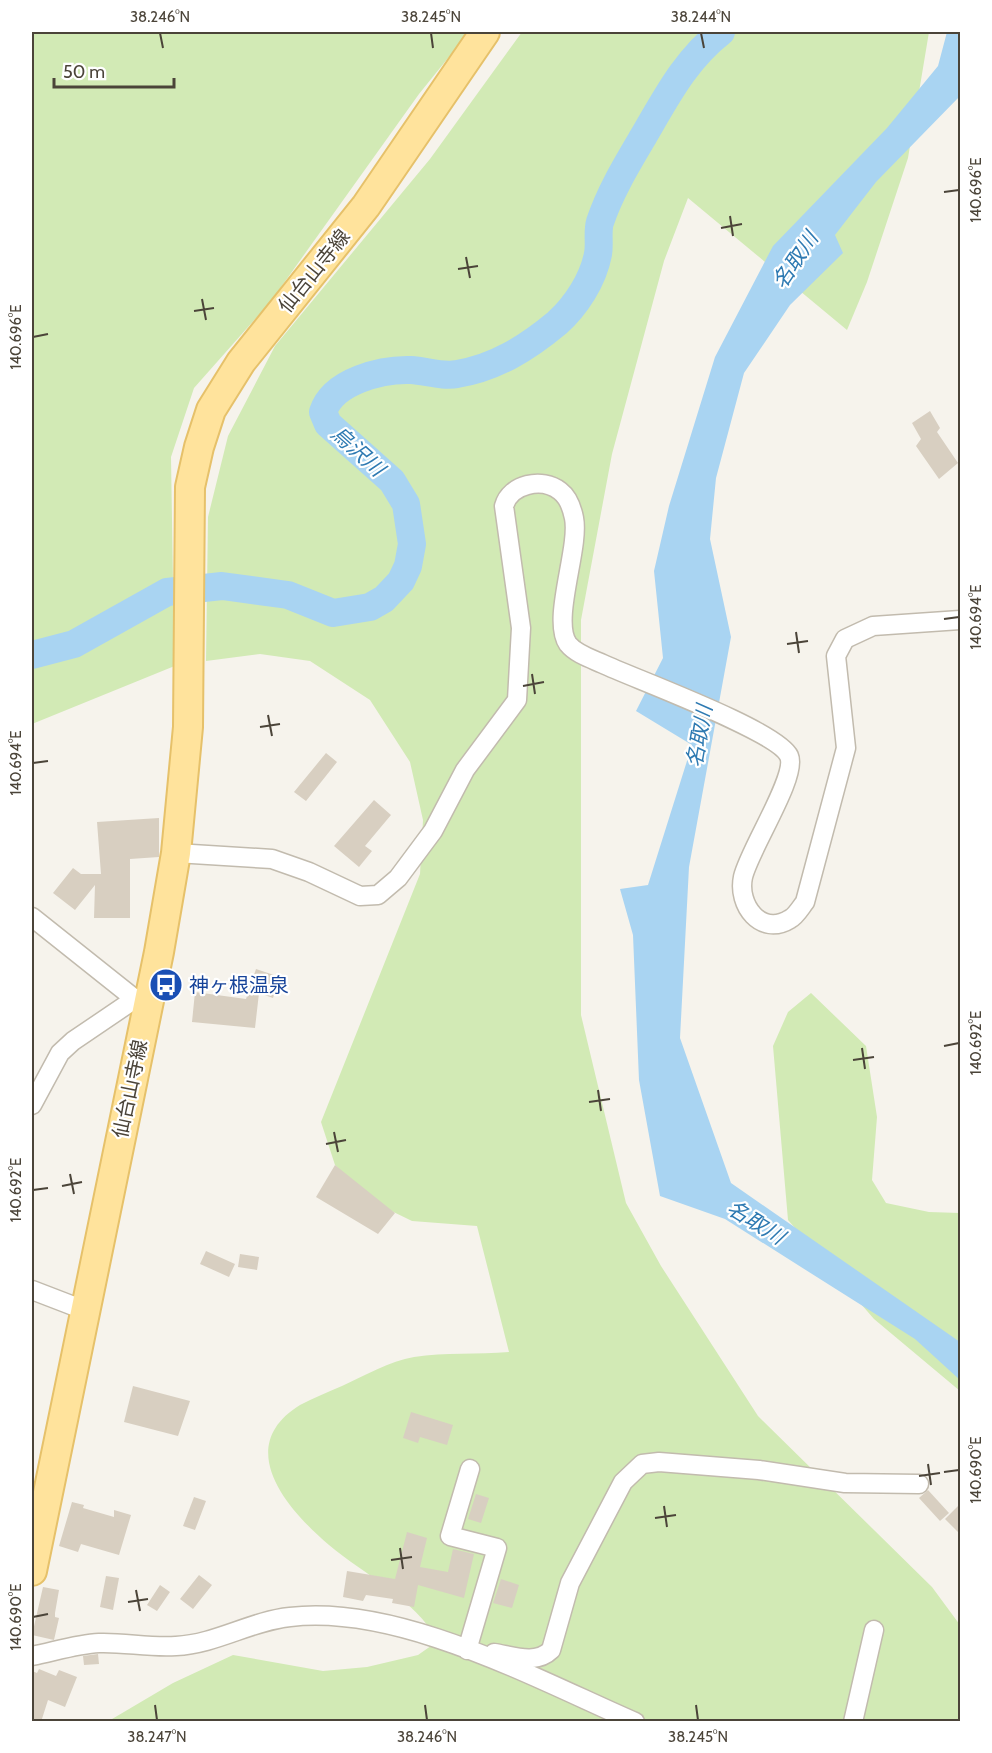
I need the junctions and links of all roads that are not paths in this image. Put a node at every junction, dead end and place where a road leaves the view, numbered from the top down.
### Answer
1 (485, 32) edge
2 (960, 620) edge
3 (177, 853) junction
4 (32, 917) edge
5 (141, 999) junction
6 (32, 1105) edge
7 (32, 1290) edge
8 (84, 1310) junction
9 (470, 1469) dead end
10 (919, 1484) dead end
11 (32, 1571) edge
12 (874, 1630) dead end
13 (474, 1653) junction
14 (32, 1656) edge
15 (635, 1722) edge
16 (853, 1722) edge

1 - 3 main road, 仙台山寺線
2 - 3 street
3 - 5 main road, 仙台山寺線
4 - 5 street
5 - 6 street
5 - 8 main road, 仙台山寺線
7 - 8 street
8 - 11 main road, 仙台山寺線
9 - 13 street
10 - 13 street
12 - 16 street
13 - 14 street
13 - 15 street

